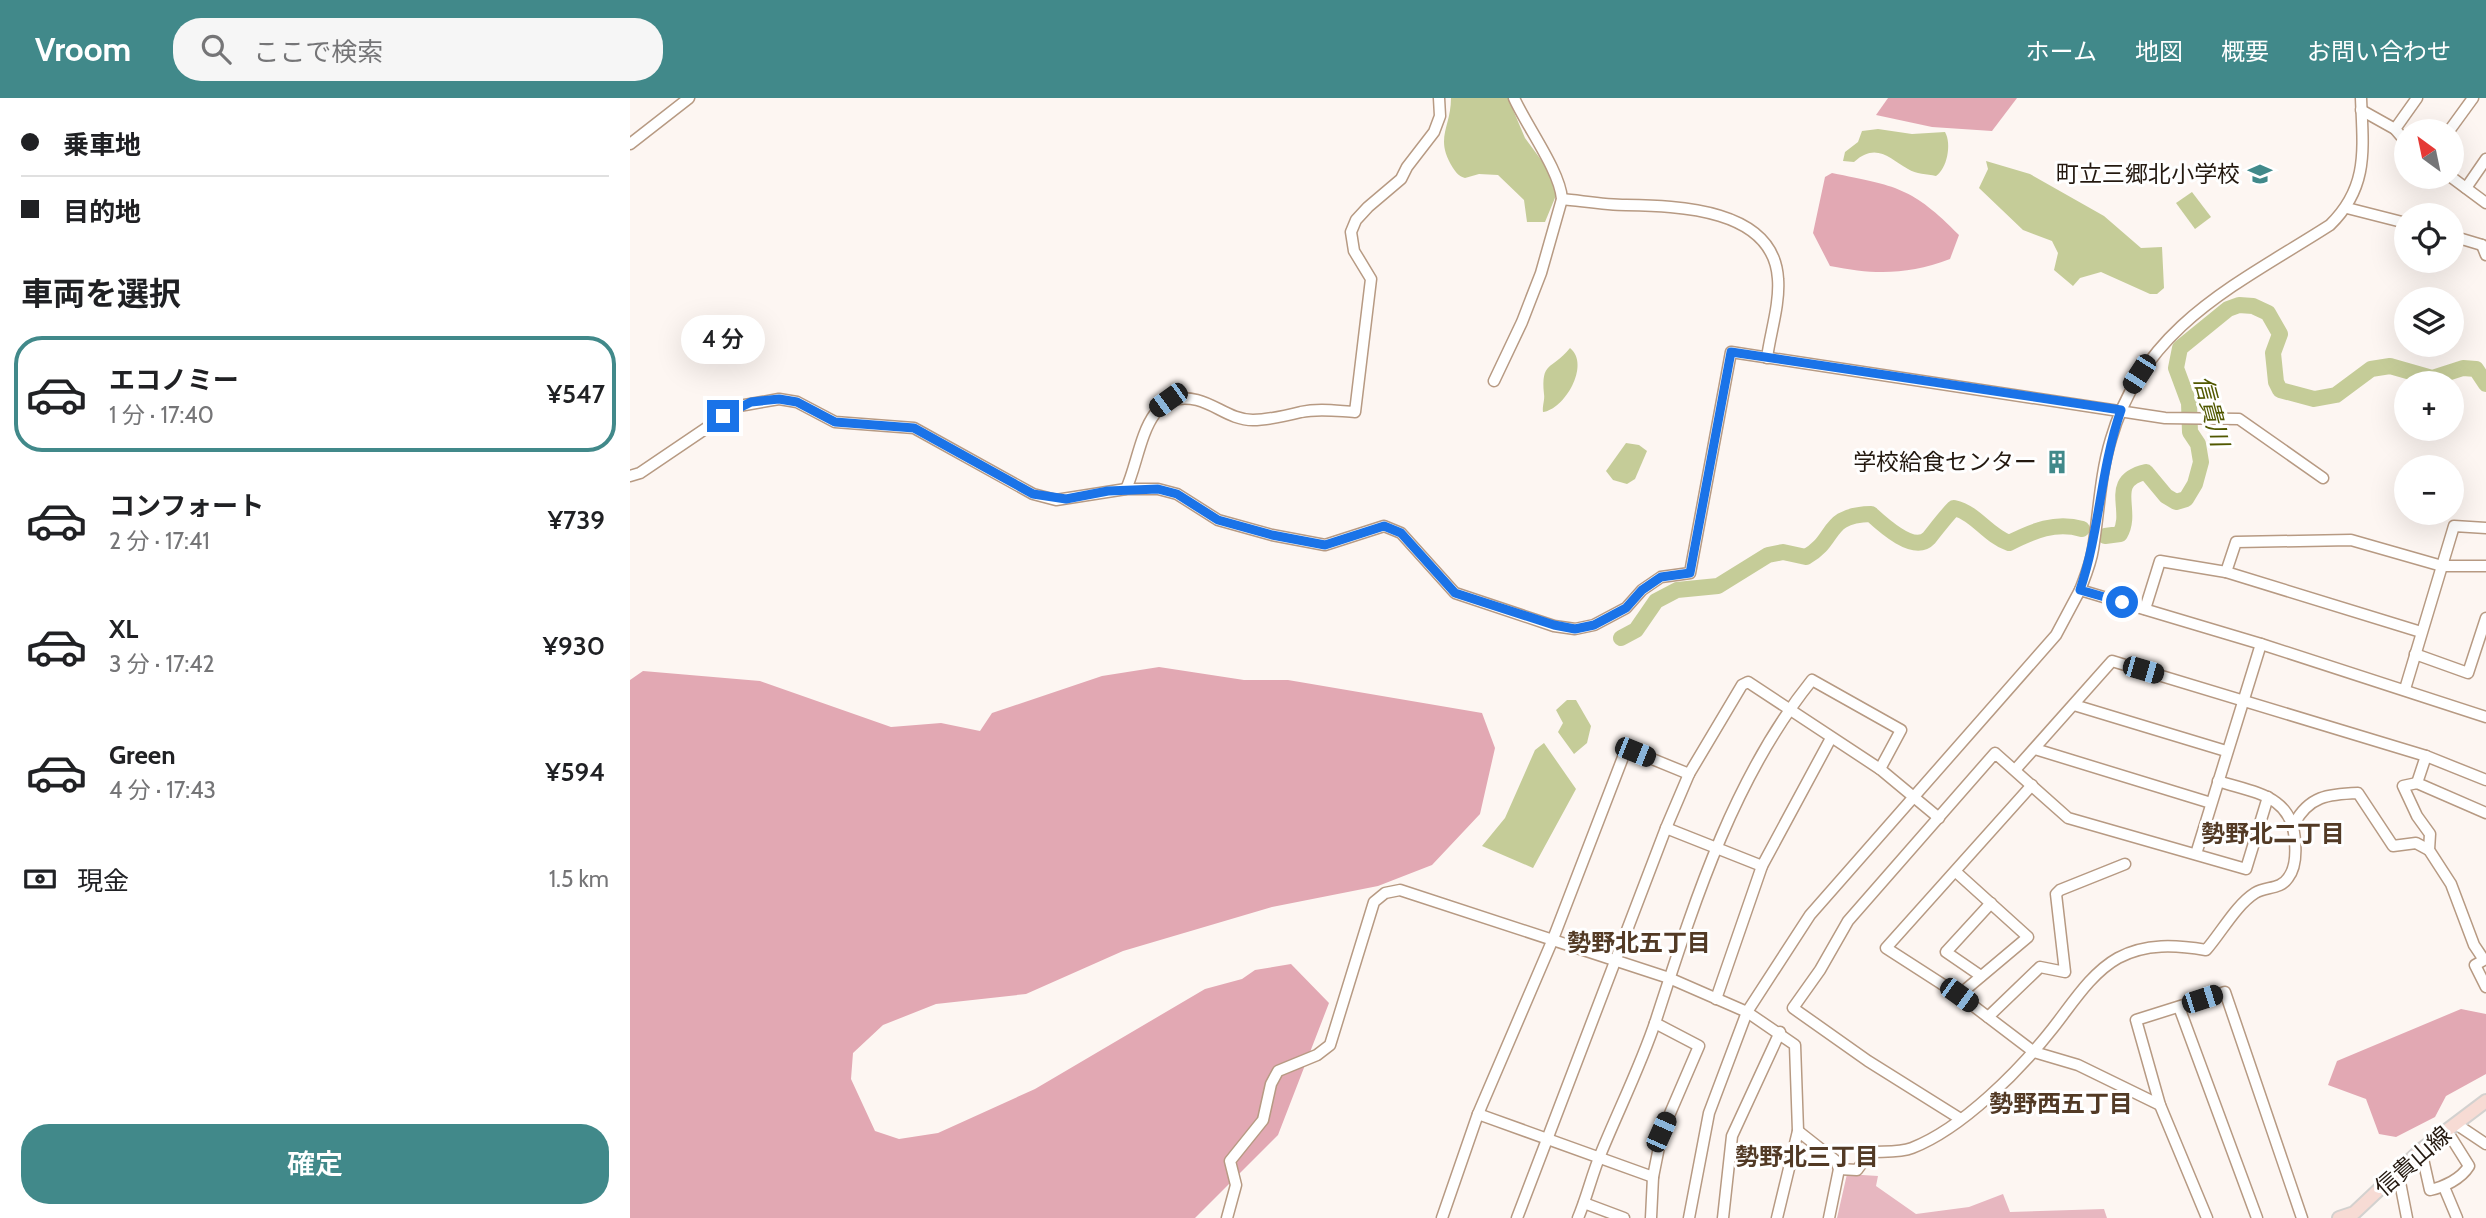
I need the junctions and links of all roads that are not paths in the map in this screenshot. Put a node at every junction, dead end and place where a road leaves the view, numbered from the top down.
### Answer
1 (689, 98) edge
2 (1439, 98) edge
3 (1514, 98) edge
4 (2361, 98) edge
5 (2417, 98) edge
6 (2473, 98) edge
7 (2361, 110) junction
8 (2402, 119) edge
9 (2458, 119) edge
10 (2394, 128) edge
11 (630, 144) edge
12 (2486, 159) edge
13 (2466, 188) joint
14 (1562, 200) junction
15 (2486, 204) edge
16 (2347, 208) junction
17 (2394, 220) edge
18 (2464, 238) edge
19 (2484, 242) edge
20 (2486, 256) edge
21 (1766, 358) junction
22 (1494, 380) dead end
23 (2121, 410) junction
24 (630, 476) edge
25 (2323, 478) dead end
26 (1126, 489) junction
27 (2486, 528) edge
28 (2442, 566) junction
29 (2486, 566) edge
30 (2226, 572) junction
31 (2080, 590) junction
32 (2145, 609) junction
33 (2486, 618) edge
34 (2421, 632) junction
35 (2260, 644) junction
36 (2415, 654) junction
37 (2405, 689) junction
38 (2242, 700) junction
39 (2074, 705) junction
40 (1789, 708) junction
41 (2486, 717) edge
42 (1831, 738) junction
43 (2035, 749) junction
44 (2226, 751) junction
45 (2426, 757) junction
46 (1880, 769) junction
47 (2015, 770) junction
48 (1689, 774) junction
49 (2486, 780) edge
50 (2218, 782) junction
51 (2417, 783) junction
52 (2032, 785) junction
53 (1914, 795) junction
54 (2268, 797) junction
55 (2211, 803) junction
56 (2486, 813) edge
57 (1939, 818) junction
58 (2294, 824) junction
59 (1666, 828) junction
60 (1717, 848) junction
61 (2430, 850) junction
62 (2196, 854) junction
63 (2125, 864) dead end
64 (1762, 866) junction
65 (1956, 873) junction
66 (1990, 903) junction
67 (1553, 939) junction
68 (1616, 960) junction
69 (1981, 975) junction
70 (1669, 978) junction
71 (2486, 987) edge
72 (1959, 995) junction
73 (1716, 999) junction
74 (2179, 1007) junction
75 (1747, 1012) junction
76 (1989, 1017) junction
77 (1655, 1023) junction
78 (1780, 1032) junction
79 (2034, 1052) junction
80 (2486, 1101) edge
81 (2160, 1105) junction
82 (1478, 1114) junction
83 (1959, 1118) junction
84 (2451, 1127) junction
85 (1798, 1131) junction
86 (1548, 1137) junction
87 (2486, 1144) edge
88 (2421, 1150) junction
89 (1600, 1156) junction
90 (1839, 1169) junction
91 (2398, 1172) junction
92 (1653, 1177) junction
93 (2444, 1187) junction
94 (1584, 1203) junction
95 (2354, 1216) edge
96 (1227, 1218) edge
97 (1442, 1218) edge
98 (1517, 1218) edge
99 (1578, 1218) edge
100 (1624, 1218) edge
101 (1651, 1218) edge
102 (1689, 1218) edge
103 (1723, 1218) edge
104 (1777, 1218) edge
105 (1829, 1218) edge
106 (2207, 1218) edge
107 (2257, 1218) edge
108 (2302, 1218) edge
109 (2339, 1218) edge
110 (2407, 1218) edge
111 (2457, 1218) edge

1 - 11 street
2 - 26 street
3 - 14 street
4 - 7 street
5 - 8 street
6 - 9 street
7 - 10 street
7 - 16 street
12 - 13 street
13 - 15 street
14 - 21 street
14 - 22 street
16 - 17 street
16 - 23 street
18 - 19 street
19 - 20 street
21 - 23 street
21 - 26 street
23 - 25 street
23 - 31 street
24 - 26 street
27 - 28 street
28 - 29 street
28 - 30 street
28 - 34 street
30 - 32 street
30 - 34 street
31 - 32 street
31 - 53 street
32 - 35 street
33 - 36 street
34 - 36 street
35 - 37 street
35 - 38 street
36 - 37 street
37 - 41 street
38 - 39 street
38 - 44 street
38 - 45 street
39 - 43 street
39 - 44 street
40 - 42 street
40 - 46 street
40 - 48 street
40 - 60 street
42 - 46 street
42 - 64 street
43 - 47 street
43 - 55 street
44 - 50 street
45 - 49 street
45 - 51 street
46 - 53 street
47 - 52 street
47 - 57 street
48 - 59 street
48 - 67 street
50 - 54 street
50 - 55 street
51 - 56 street
51 - 61 street
52 - 62 street
52 - 65 street
53 - 57 street
53 - 75 street
54 - 58 street
54 - 62 street
55 - 62 street
57 - 83 street
58 - 61 street
58 - 79 street
59 - 60 street
59 - 68 street
60 - 64 street
60 - 70 street
61 - 71 street
63 - 76 street
64 - 73 street
65 - 66 street
65 - 72 street
66 - 69 street
66 - 69 street
67 - 68 street
67 - 82 street
67 - 96 street
68 - 70 street
68 - 86 street
69 - 72 street
70 - 73 street
70 - 77 street
72 - 76 street
73 - 75 street
74 - 81 street
74 - 107 street
74 - 108 street
75 - 78 street
75 - 102 street
76 - 79 street
77 - 89 street
77 - 92 street
78 - 85 street
78 - 103 street
79 - 81 street
79 - 83 street
80 - 84 main road, 信貴山線
81 - 106 street
82 - 86 street
82 - 97 street
83 - 90 street
84 - 87 street
84 - 88 main road, 信貴山線
84 - 93 street
85 - 90 street
85 - 104 street
86 - 89 street
86 - 98 street
88 - 91 main road, 信貴山線
88 - 93 street
89 - 92 street
89 - 94 street
90 - 105 street
91 - 95 main road, 信貴山線
91 - 110 street
92 - 101 street
93 - 111 street
94 - 99 street
94 - 100 street
95 - 109 main road, 信貴山線

